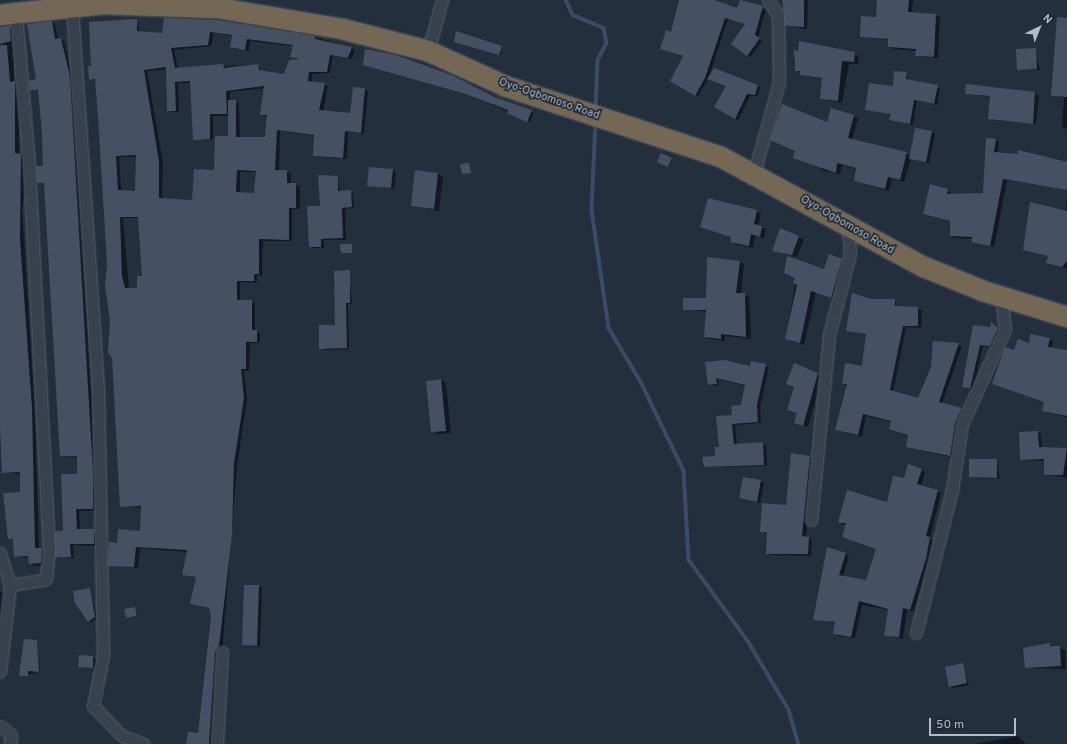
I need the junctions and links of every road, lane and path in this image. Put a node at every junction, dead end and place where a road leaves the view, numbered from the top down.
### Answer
1 (442, 0) edge
2 (768, 0) edge
3 (72, 7) junction
4 (8, 14) edge
5 (428, 51) junction
6 (754, 173) junction
7 (848, 226) junction
8 (1001, 298) junction
9 (1067, 317) edge
10 (811, 520) dead end
11 (0, 553) edge
12 (10, 585) junction
13 (916, 633) dead end
14 (222, 652) dead end
15 (0, 671) edge
16 (0, 726) edge
17 (122, 735) edge
18 (10, 744) edge
19 (144, 744) edge
20 (217, 744) edge

1 - 5 street
2 - 6 street
3 - 4 highway, Oyo-Ogbomoso Road
3 - 5 highway, Oyo-Ogbomoso Road
3 - 17 street
4 - 12 street
5 - 6 highway, Oyo-Ogbomoso Road
6 - 7 highway, Oyo-Ogbomoso Road
7 - 8 highway, Oyo-Ogbomoso Road
7 - 10 street
8 - 9 highway, Oyo-Ogbomoso Road
8 - 13 street
11 - 12 street
12 - 15 street
14 - 20 street
16 - 18 street
17 - 19 street

